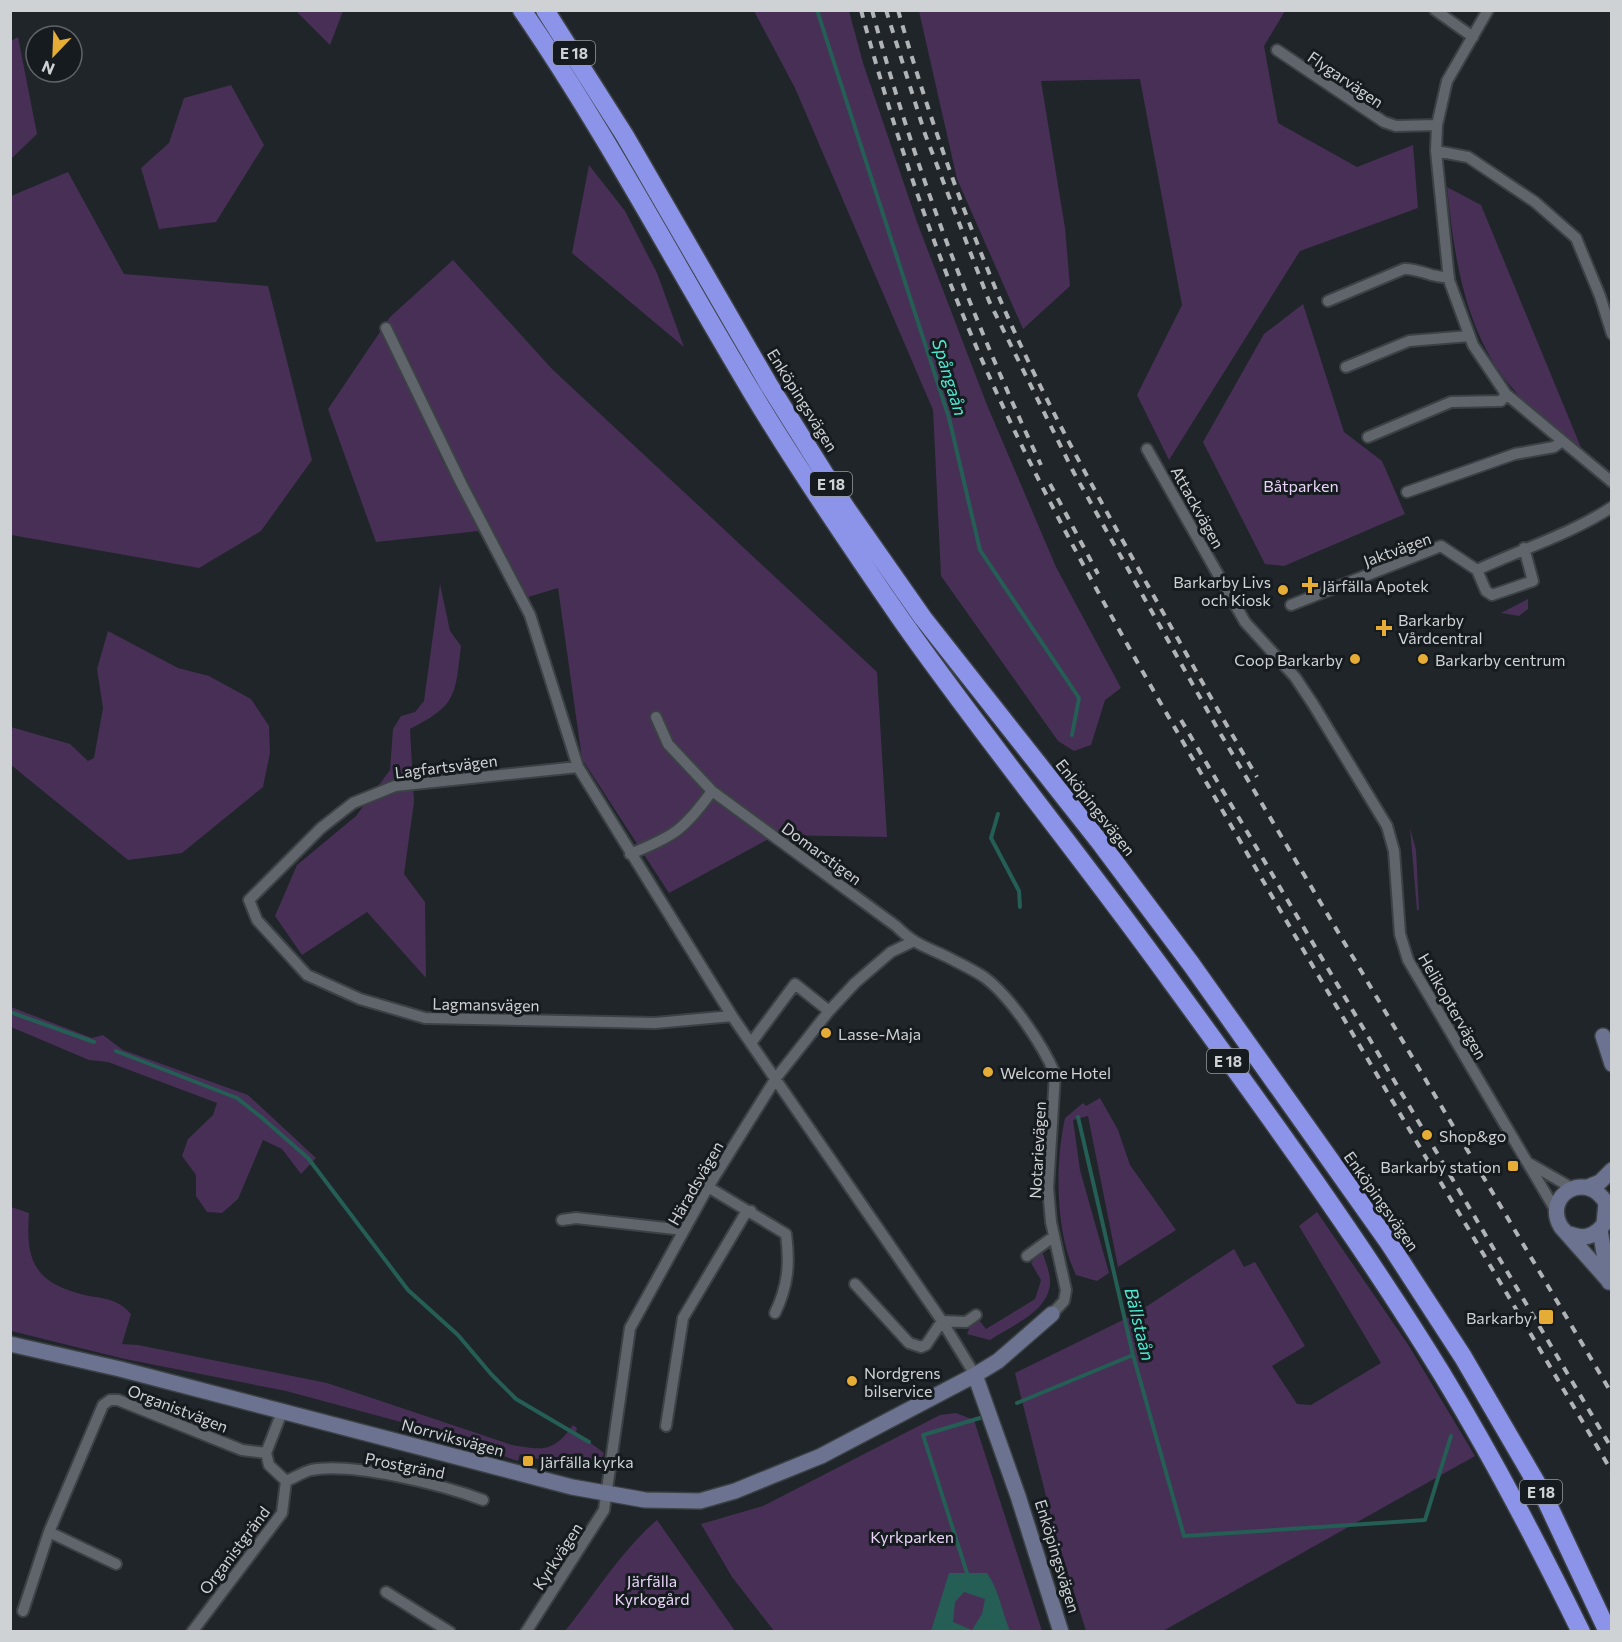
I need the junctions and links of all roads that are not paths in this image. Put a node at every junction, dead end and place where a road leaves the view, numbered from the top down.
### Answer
1 (512, 10) edge
2 (522, 10) edge
3 (545, 10) edge
4 (1435, 10) edge
5 (1488, 10) edge
6 (1473, 37) junction
7 (1277, 50) dead end
8 (559, 64) junction
9 (1437, 125) junction
10 (1436, 151) junction
11 (1449, 277) junction
12 (1328, 301) dead end
13 (386, 328) dead end
14 (1611, 334) edge
15 (1469, 336) junction
16 (1346, 367) dead end
17 (1506, 394) junction
18 (1368, 437) dead end
19 (1562, 441) junction
20 (1147, 449) dead end
21 (1611, 482) edge
22 (1407, 492) dead end
23 (1611, 507) edge
24 (1524, 548) junction
25 (1477, 570) junction
26 (1291, 605) dead end
27 (657, 717) dead end
28 (1326, 726) joint
29 (579, 767) junction
30 (712, 791) junction
31 (630, 854) junction
32 (249, 900) joint
33 (912, 942) junction
34 (829, 1011) junction
35 (732, 1016) junction
36 (1609, 1037) edge
37 (751, 1043) junction
38 (1611, 1064) edge
39 (776, 1078) junction
40 (1527, 1162) junction
41 (1611, 1170) edge
42 (708, 1187) junction
43 (1588, 1187) junction
44 (1572, 1188) junction
45 (1609, 1199) edge
46 (1556, 1210) junction
47 (751, 1211) junction
48 (562, 1220) dead end
49 (684, 1230) junction
50 (1600, 1230) junction
51 (1570, 1234) junction
52 (1053, 1237) junction
53 (1027, 1256) dead end
54 (855, 1284) dead end
55 (1610, 1284) edge
56 (775, 1313) dead end
57 (976, 1314) dead end
58 (1052, 1314) joint
59 (942, 1322) junction
60 (10, 1344) edge
61 (975, 1376) junction
62 (282, 1412) junction
63 (666, 1426) dead end
64 (266, 1453) junction
65 (286, 1481) junction
66 (607, 1495) junction
67 (483, 1500) dead end
68 (49, 1532) junction
69 (116, 1564) dead end
70 (386, 1592) dead end
71 (23, 1611) dead end
72 (192, 1632) edge
73 (450, 1632) edge
74 (526, 1632) edge
75 (1060, 1632) edge
76 (1581, 1632) edge
77 (1608, 1632) edge

1 - 8 highway
2 - 8 highway, E 18
3 - 77 highway, Enköpingsvägen / E 18
4 - 6 street
5 - 6 street
6 - 9 street
7 - 9 street, Flygarvägen
8 - 76 highway, E 18
9 - 10 street
10 - 11 street
10 - 14 street
11 - 12 street
11 - 15 street
13 - 29 street, Enköpingsvägen
15 - 16 street
15 - 17 street
17 - 18 street
17 - 19 street
19 - 21 street
19 - 22 street
20 - 28 street, Attackvägen
23 - 24 street
24 - 25 street
24 - 25 street, Jaktvägen
25 - 26 street, Jaktvägen
27 - 30 street, Domarstigen
28 - 40 street, Helikoptervägen
29 - 31 street, Enköpingsvägen
29 - 32 street, Lagfartsvägen
30 - 31 street
30 - 33 street, Domarstigen
31 - 35 street, Enköpingsvägen
32 - 35 street, Lagmansvägen
33 - 34 street, Häradsvägen
33 - 52 street, Notarievägen
34 - 37 street
34 - 39 street, Häradsvägen
35 - 37 street, Enköpingsvägen
36 - 38 street
37 - 39 street, Enköpingsvägen
39 - 42 street, Häradsvägen
39 - 59 street, Enköpingsvägen
40 - 44 street, Helikoptervägen
40 - 46 street, Helikoptervägen
41 - 43 street
42 - 47 street
42 - 49 street, Häradsvägen
43 - 44 street
43 - 45 street
44 - 46 street
45 - 50 street
46 - 51 street
47 - 56 street
47 - 63 street
48 - 49 street
49 - 66 street, Häradsvägen
50 - 51 street
50 - 55 street
51 - 55 street
52 - 53 street
52 - 58 street, Notarievägen
54 - 59 street
57 - 59 street
58 - 61 street, Norrviksvägen
59 - 61 street, Enköpingsvägen
60 - 62 street, Norrviksvägen
61 - 66 street, Norrviksvägen
61 - 75 street, Enköpingsvägen
62 - 64 street
62 - 66 street, Norrviksvägen
64 - 65 street
64 - 68 street, Organistvägen
65 - 67 street, Prostgränd
65 - 72 street, Organistgränd
66 - 74 street, Kyrkvägen
68 - 69 street
68 - 71 street, Organistvägen
70 - 73 street

